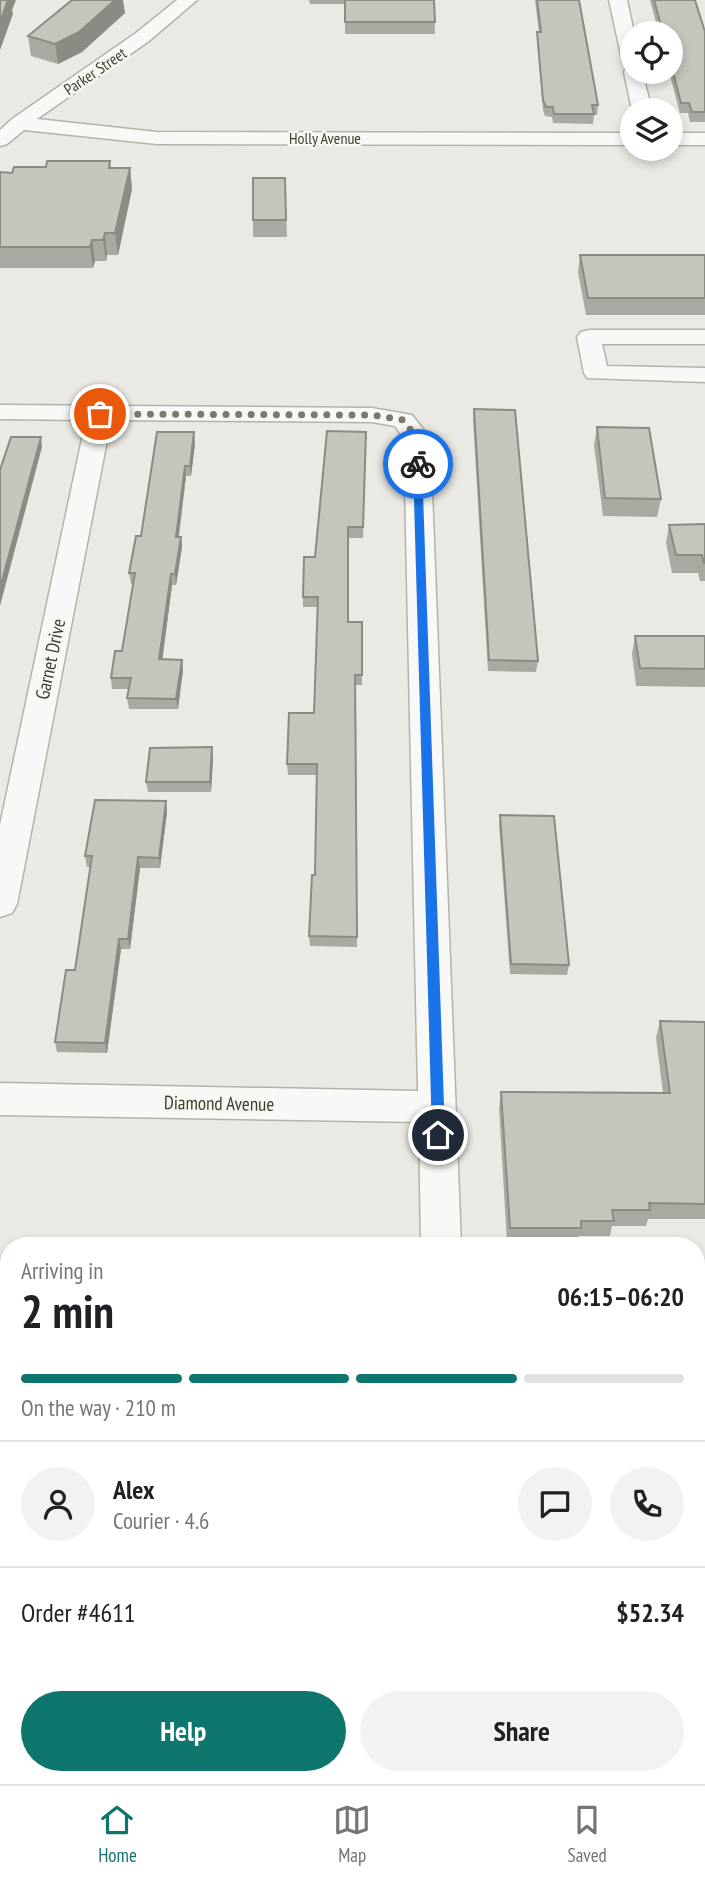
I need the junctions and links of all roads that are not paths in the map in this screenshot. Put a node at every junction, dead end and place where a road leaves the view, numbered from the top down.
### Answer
1 (618, 0) edge
2 (164, 1) edge
3 (186, 2) edge
4 (623, 21) edge
5 (19, 123) junction
6 (620, 139) edge
7 (683, 139) edge
8 (705, 139) edge
9 (0, 140) edge
10 (705, 337) edge
11 (705, 375) edge
12 (0, 412) edge
13 (100, 414) junction
14 (0, 904) edge
15 (0, 1099) edge
16 (438, 1107) junction
17 (441, 1237) edge

1 - 4 street
2 - 3 street
3 - 5 street, Parker Street
5 - 6 street, Holly Avenue
5 - 9 street, Parker Street
7 - 8 street
10 - 11 street
12 - 13 street
13 - 14 street, Garnet Drive
13 - 16 street
15 - 16 street, Diamond Avenue
16 - 17 street

